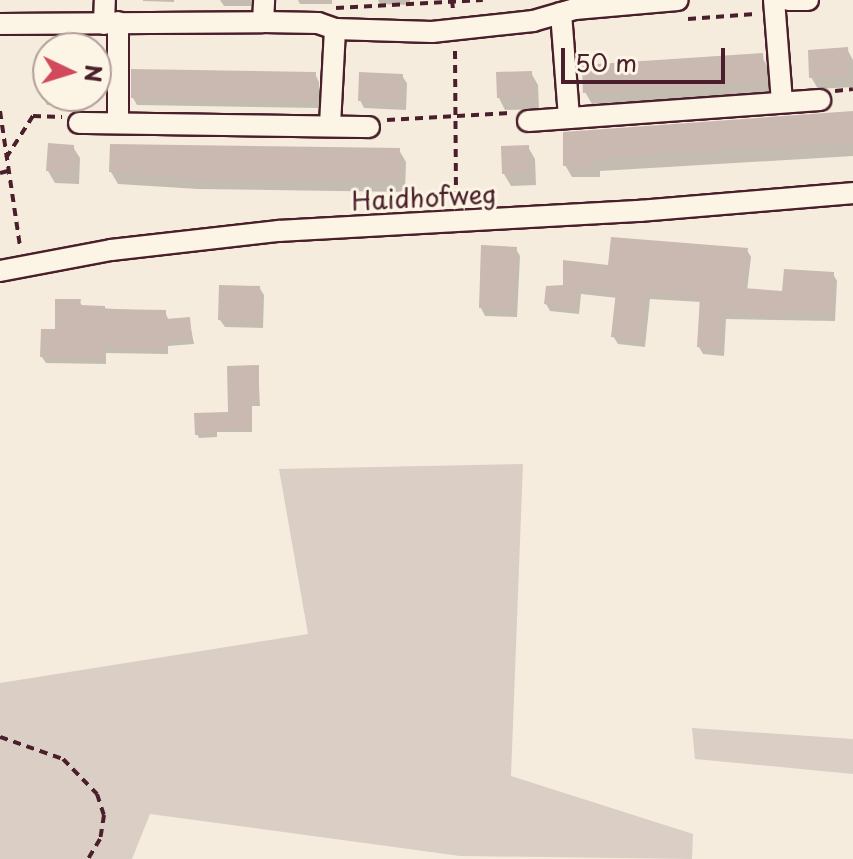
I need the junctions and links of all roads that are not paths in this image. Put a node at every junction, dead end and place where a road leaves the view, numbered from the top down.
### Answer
1 (105, 0) edge
2 (264, 0) edge
3 (678, 0) edge
4 (774, 0) edge
5 (788, 0) edge
6 (808, 0) edge
7 (552, 10) edge
8 (263, 22) junction
9 (111, 23) junction
10 (0, 24) edge
11 (335, 29) junction
12 (820, 100) dead end
13 (782, 102) junction
14 (569, 118) junction
15 (528, 121) road end
16 (79, 123) road end
17 (118, 123) junction
18 (330, 125) junction
19 (369, 127) road end
20 (853, 193) edge
21 (0, 271) edge

1 - 9 street
2 - 8 street
3 - 7 street
4 - 13 street
5 - 6 street
7 - 11 street
7 - 14 street
8 - 9 street
8 - 11 street
9 - 10 street
9 - 17 street
11 - 18 street
12 - 13 street
13 - 14 street
14 - 15 street
16 - 17 street
17 - 18 street
18 - 19 street
20 - 21 street, Haidhofweg

